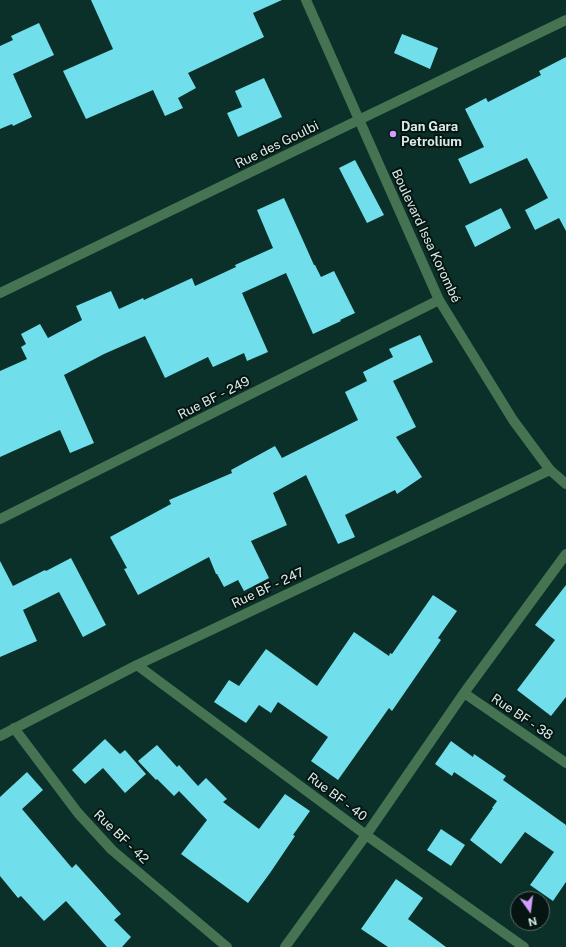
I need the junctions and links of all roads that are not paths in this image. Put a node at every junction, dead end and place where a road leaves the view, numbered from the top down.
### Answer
1 (306, 0) edge
2 (566, 20) edge
3 (359, 120) junction
4 (0, 294) edge
5 (439, 300) junction
6 (550, 470) junction
7 (566, 484) edge
8 (0, 519) edge
9 (566, 554) edge
10 (137, 665) junction
11 (464, 693) junction
12 (14, 728) junction
13 (0, 736) edge
14 (566, 763) edge
15 (366, 835) junction
16 (227, 947) edge
17 (285, 947) edge
18 (524, 947) edge

1 - 3 street, Boulevard Issa Korombé
2 - 3 street, Rue des Goulbi
3 - 4 street, Rue des Goulbi
3 - 5 street, Boulevard Issa Korombé
5 - 6 street, Boulevard Issa Korombé
5 - 8 street, Rue BF - 249
6 - 7 street, Boulevard Issa Korombé
6 - 10 street, Rue BF - 247
9 - 11 street
10 - 12 street, Rue BF - 247
10 - 15 street, Rue BF - 40
11 - 14 street, Rue BF - 38
11 - 15 street
12 - 13 street, Rue BF - 247
12 - 16 street, Rue BF - 42
15 - 17 street
15 - 18 street, Rue BF - 40

